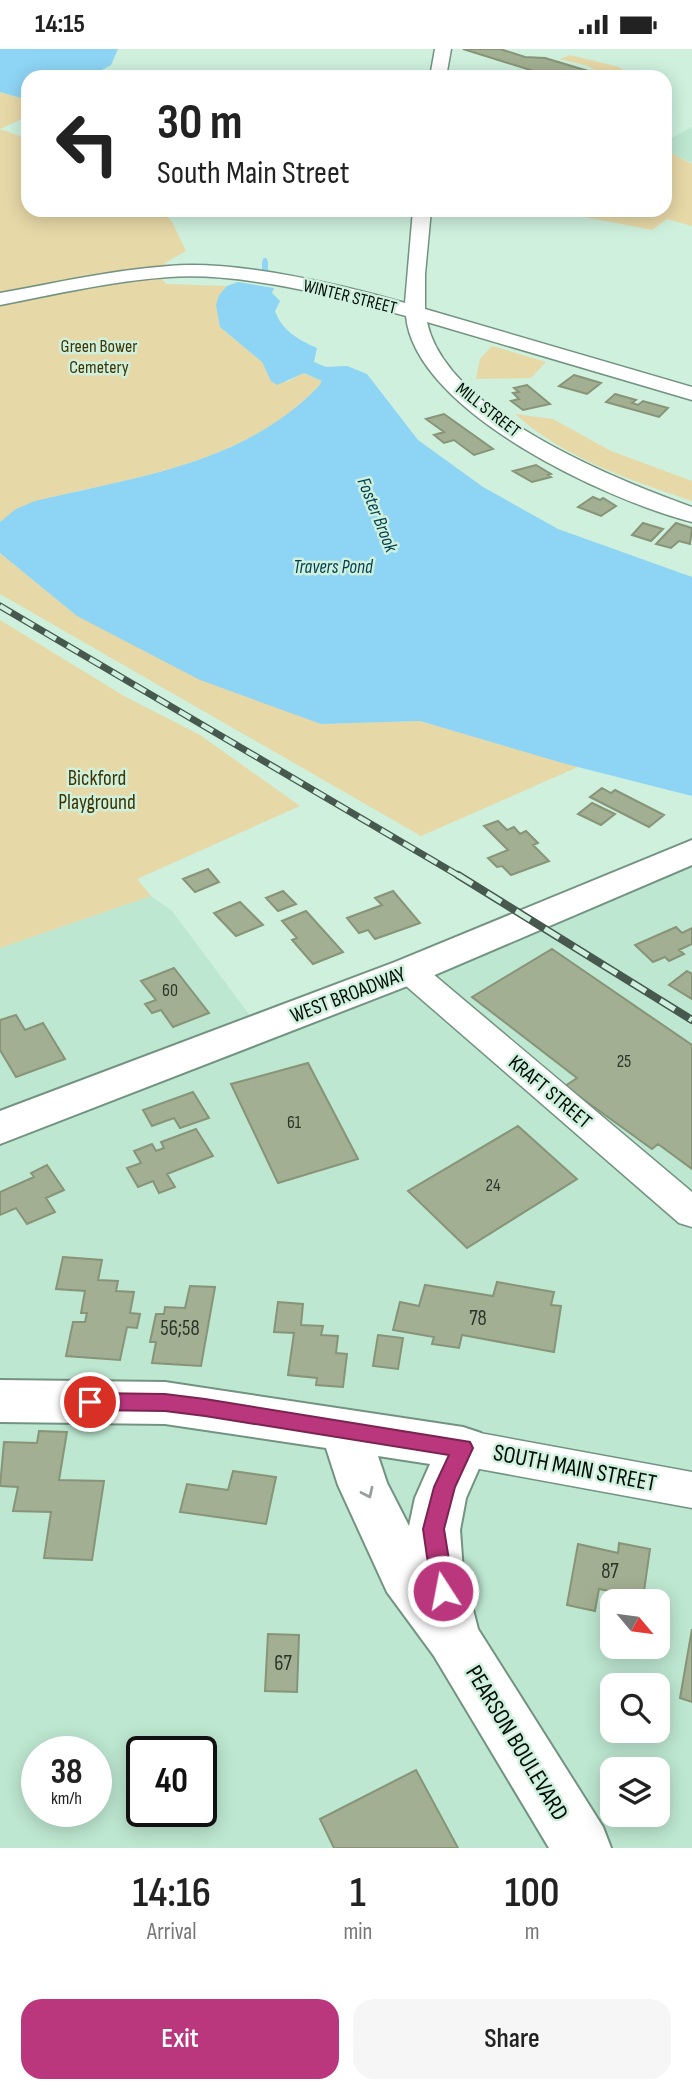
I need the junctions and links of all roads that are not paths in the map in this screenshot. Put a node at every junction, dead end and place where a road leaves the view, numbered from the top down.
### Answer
1 (443, 49) edge
2 (439, 70) edge
3 (422, 217) edge
4 (0, 299) edge
5 (415, 314) junction
6 (692, 394) edge
7 (692, 515) edge
8 (692, 851) edge
9 (409, 971) junction
10 (0, 1128) edge
11 (692, 1213) edge
12 (0, 1401) edge
13 (344, 1429) junction
14 (463, 1448) junction
15 (692, 1490) edge
16 (453, 1638) junction
17 (582, 1848) edge

1 - 2 street
3 - 5 street, MILL STREET
4 - 5 street, WINTER STREET
5 - 6 street, WINTER STREET
5 - 7 street, MILL STREET
8 - 9 street, WEST BROADWAY
9 - 10 street, WEST BROADWAY
9 - 11 street, KRAFT STREET
12 - 13 street, SOUTH MAIN STREET
13 - 14 street, SOUTH MAIN STREET
13 -> 16 street, PEARSON BOULEVARD
14 - 15 street, SOUTH MAIN STREET
14 - 16 street, PEARSON BOULEVARD
16 - 17 street, PEARSON BOULEVARD

